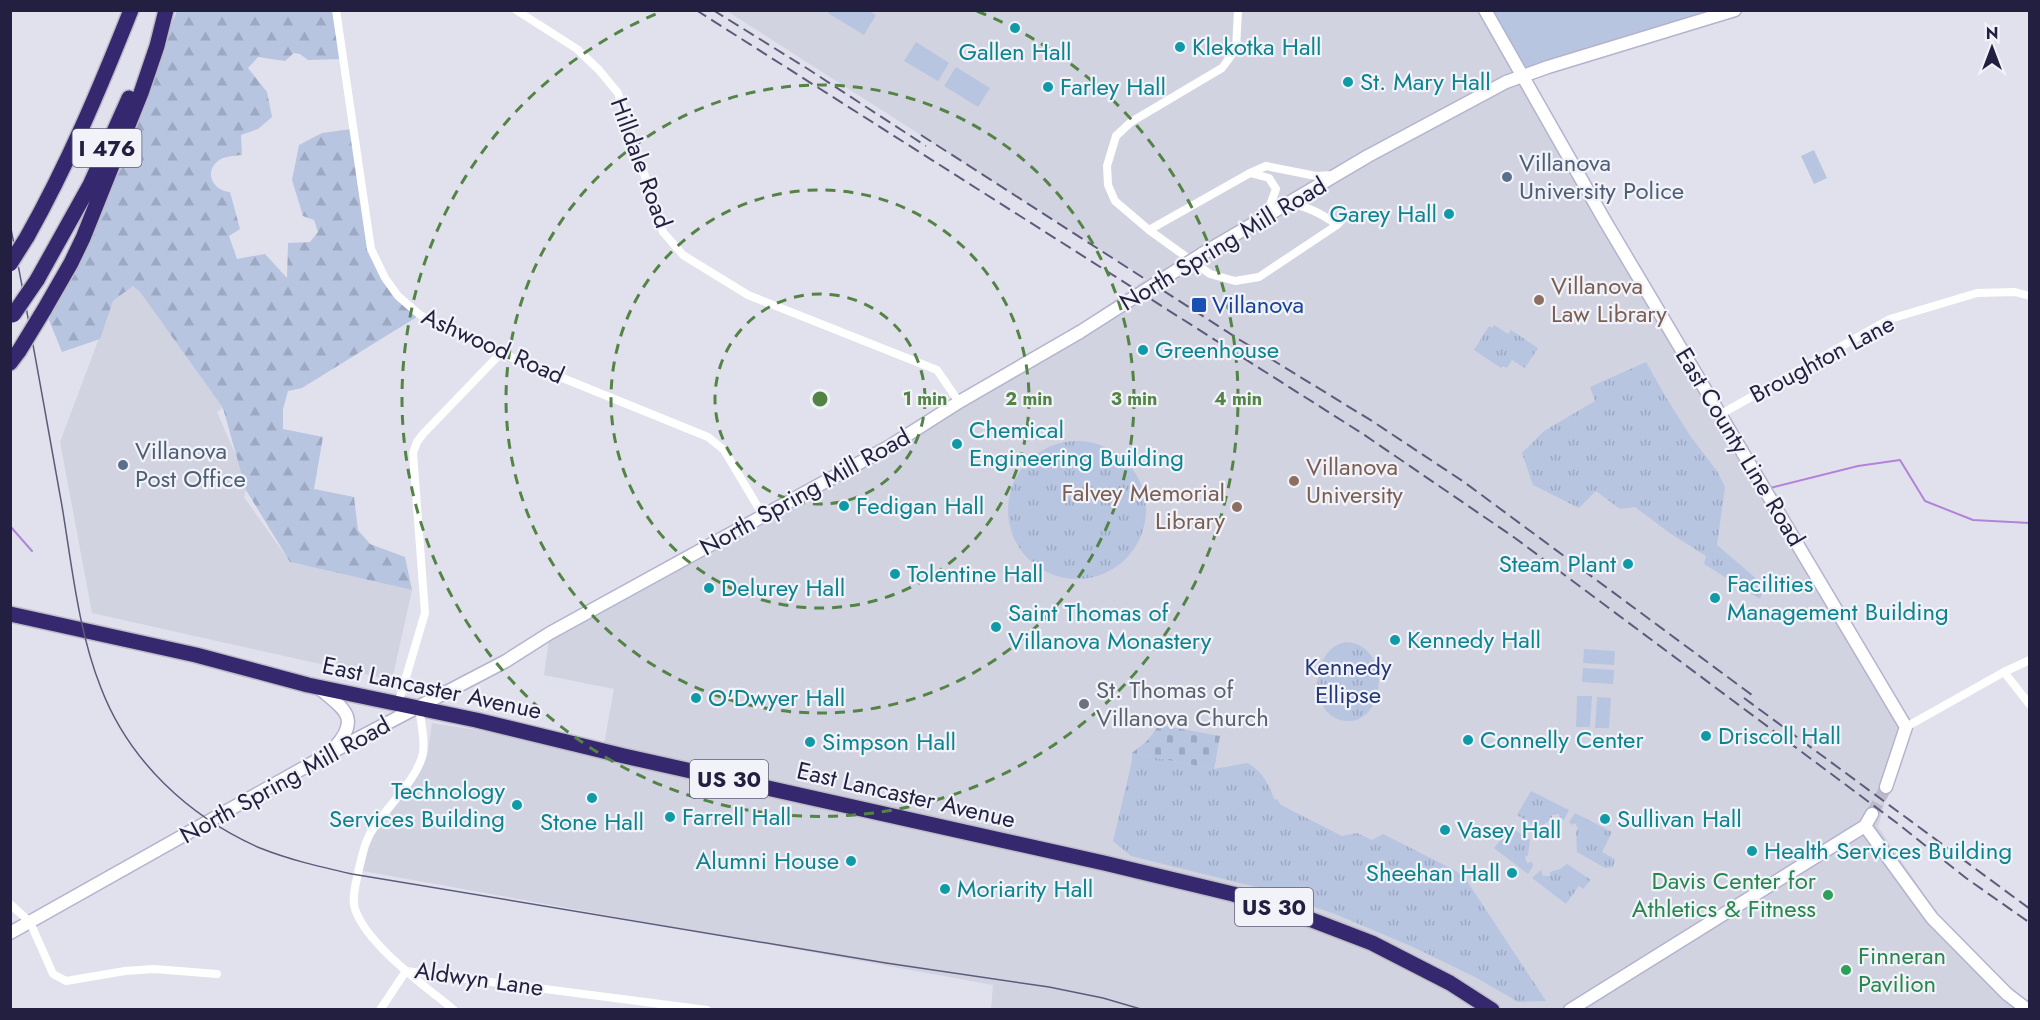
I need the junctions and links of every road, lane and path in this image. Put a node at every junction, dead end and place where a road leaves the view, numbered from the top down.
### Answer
1 (132, 10) edge
2 (165, 10) edge
3 (336, 10) edge
4 (516, 10) edge
5 (1238, 10) edge
6 (1485, 10) edge
7 (1735, 10) edge
8 (1522, 76) junction
9 (1342, 171) junction
10 (1250, 173) junction
11 (1288, 203) junction
12 (1348, 214) dead end
13 (1266, 216) junction
14 (1337, 225) junction
15 (1149, 230) junction
16 (10, 264) edge
17 (2030, 296) edge
18 (12, 317) edge
19 (501, 353) junction
20 (15, 357) edge
21 (959, 402) junction
22 (1721, 414) junction
23 (764, 516) junction
24 (10, 607) edge
25 (10, 614) edge
26 (29, 616) junction
27 (2030, 660) edge
28 (2004, 672) junction
29 (318, 687) junction
30 (398, 704) junction
31 (2030, 705) edge
32 (419, 708) junction
33 (1906, 727) junction
34 (330, 753) junction
35 (1886, 787) tunnel mouth
36 (1872, 814) tunnel mouth
37 (1865, 826) junction
38 (10, 904) edge
39 (30, 922) junction
40 (10, 933) edge
41 (406, 971) junction
42 (217, 974) dead end
43 (380, 1010) edge
44 (454, 1010) edge
45 (707, 1010) edge
46 (1492, 1010) edge
47 (1570, 1010) edge
48 (2028, 1010) edge

1 - 16 highway, I 476, bridge
2 - 18 highway, I 476, bridge
2 - 20 highway, bridge
3 - 19 street, Ashwood Road
4 - 21 street, Hilldale Road
5 - 15 street
6 - 8 main road, East County Line Road
7 - 8 main road, North Spring Mill Road
8 - 9 main road, North Spring Mill Road
8 - 22 main road, East County Line Road
9 - 10 street
9 - 11 main road, North Spring Mill Road
10 - 13 street
10 - 15 street
11 - 13 main road, North Spring Mill Road
11 - 14 street
12 - 14 street
13 - 21 main road, North Spring Mill Road, bridge
14 - 15 street
17 - 22 street, Broughton Lane
19 - 23 street, Ashwood Road
19 - 30 street
21 - 23 main road, North Spring Mill Road
22 - 33 main road, East County Line Road
23 - 32 main road, North Spring Mill Road
24 - 26 highway
25 - 26 highway, East Lancaster Avenue / US 30
26 - 29 highway, East Lancaster Avenue / US 30
27 - 28 street
28 - 31 street
28 - 33 street
29 - 30 highway, East Lancaster Avenue / US 30
29 - 34 main road
30 - 32 highway, East Lancaster Avenue / US 30
32 - 34 main road, North Spring Mill Road
32 - 41 street, Aldwyn Lane
32 - 46 highway, East Lancaster Avenue / US 30
33 - 35 main road
34 - 39 main road, North Spring Mill Road
36 - 37 main road
37 - 47 main road
37 - 48 main road
38 - 39 street
39 - 40 main road, North Spring Mill Road
39 - 42 street
41 - 43 street
41 - 44 street
41 - 45 street, Aldwyn Lane

